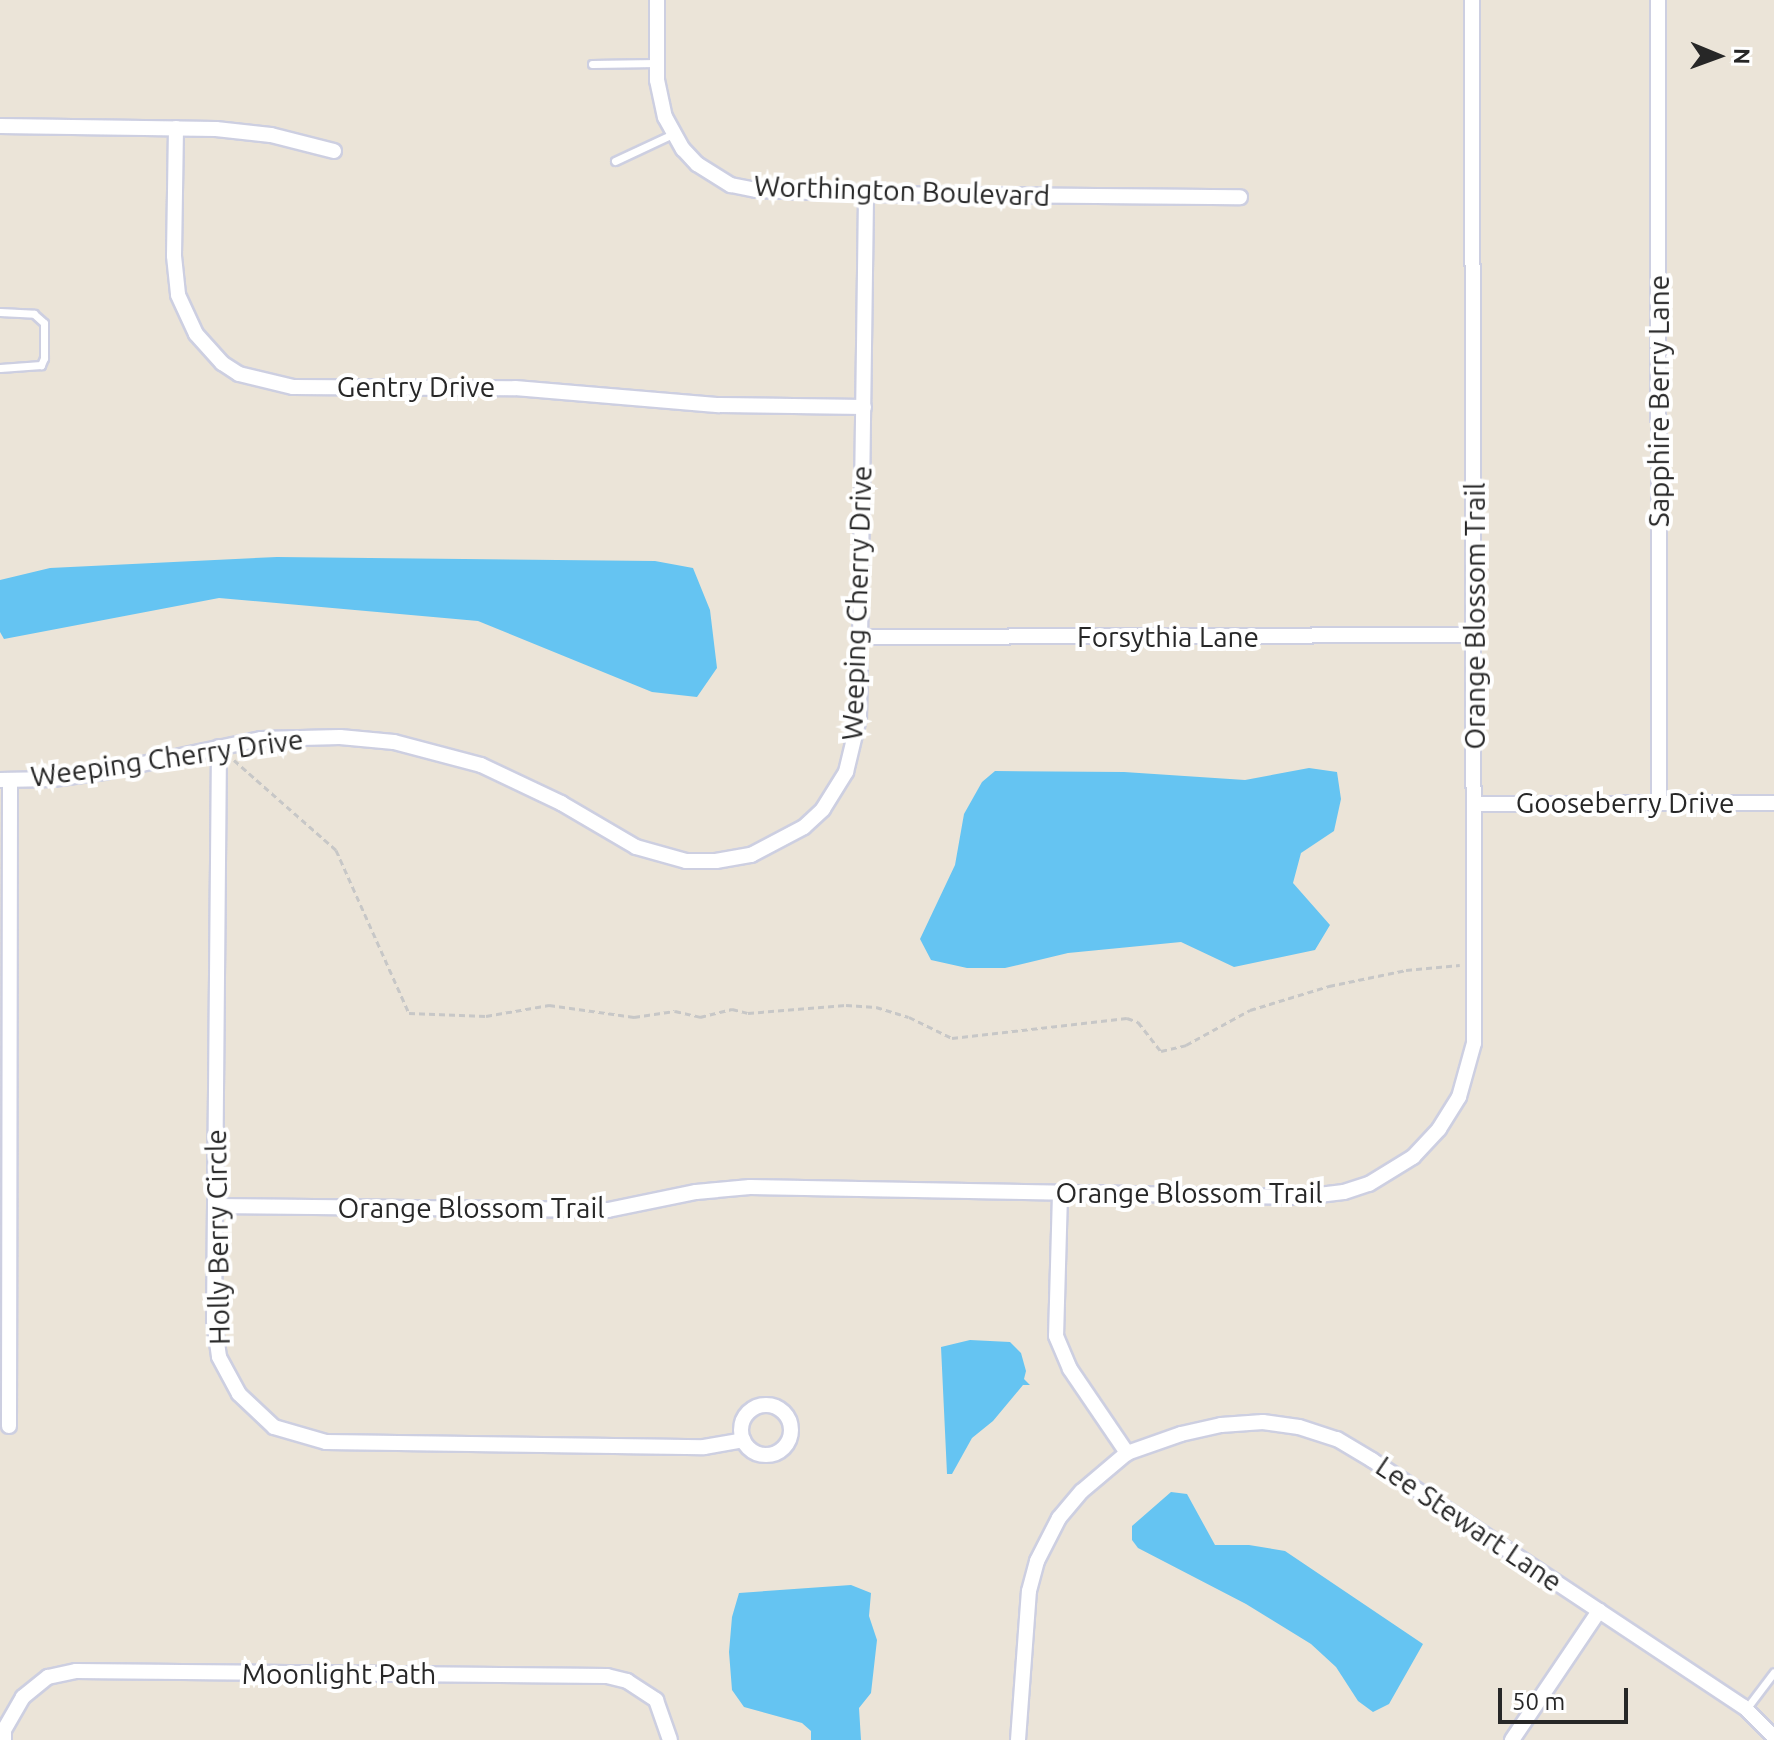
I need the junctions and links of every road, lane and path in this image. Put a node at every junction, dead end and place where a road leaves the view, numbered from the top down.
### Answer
1 (657, 0) edge
2 (1472, 0) edge
3 (1658, 0) edge
4 (657, 63) junction
5 (592, 64) dead end
6 (0, 126) edge
7 (176, 128) junction
8 (673, 134) junction
9 (334, 151) dead end
10 (615, 161) dead end
11 (866, 194) junction
12 (1240, 197) dead end
13 (0, 312) edge
14 (0, 368) edge
15 (864, 407) junction
16 (1475, 635) junction
17 (860, 637) junction
18 (219, 747) junction
19 (5, 780) edge
20 (1659, 803) junction
21 (1774, 803) edge
22 (1476, 804) junction
23 (1475, 963) junction
24 (1060, 1194) junction
25 (215, 1206) junction
26 (9, 1426) dead end
27 (743, 1440) dead end
28 (1127, 1453) junction
29 (1599, 1611) junction
30 (1774, 1672) edge
31 (1746, 1709) junction
32 (1774, 1737) edge
33 (4, 1740) edge
34 (670, 1740) edge
35 (1018, 1740) edge
36 (1512, 1740) edge

1 - 4 street, Worthington Boulevard
2 - 16 street, Orange Blossom Trail
3 - 20 street, Sapphire Berry Lane
4 - 5 lane
4 - 8 street, Worthington Boulevard
6 - 7 street
7 - 9 street
7 - 15 street, Gentry Drive
8 - 10 lane
8 - 11 street, Worthington Boulevard
11 - 12 street, Worthington Boulevard
11 - 15 street, Weeping Cherry Drive
13 - 14 lane
15 - 17 street, Weeping Cherry Drive
16 - 17 street, Forsythia Lane
16 - 22 street, Orange Blossom Trail
17 - 18 street, Weeping Cherry Drive
18 - 19 street, Weeping Cherry Drive
18 - 23 path
18 - 25 street, Holly Berry Circle
19 - 26 street
20 - 21 street, Gooseberry Drive
20 - 22 street, Gooseberry Drive
22 - 23 street, Orange Blossom Trail
23 - 24 street, Orange Blossom Trail
24 - 25 street, Orange Blossom Trail
24 - 28 street
25 - 27 street, Holly Berry Circle
28 - 29 street, Lee Stewart Lane
28 - 35 street
29 - 31 street, Lee Stewart Lane
29 - 36 street
30 - 31 lane
31 - 32 street, Lee Stewart Lane
33 - 34 street, Moonlight Path

